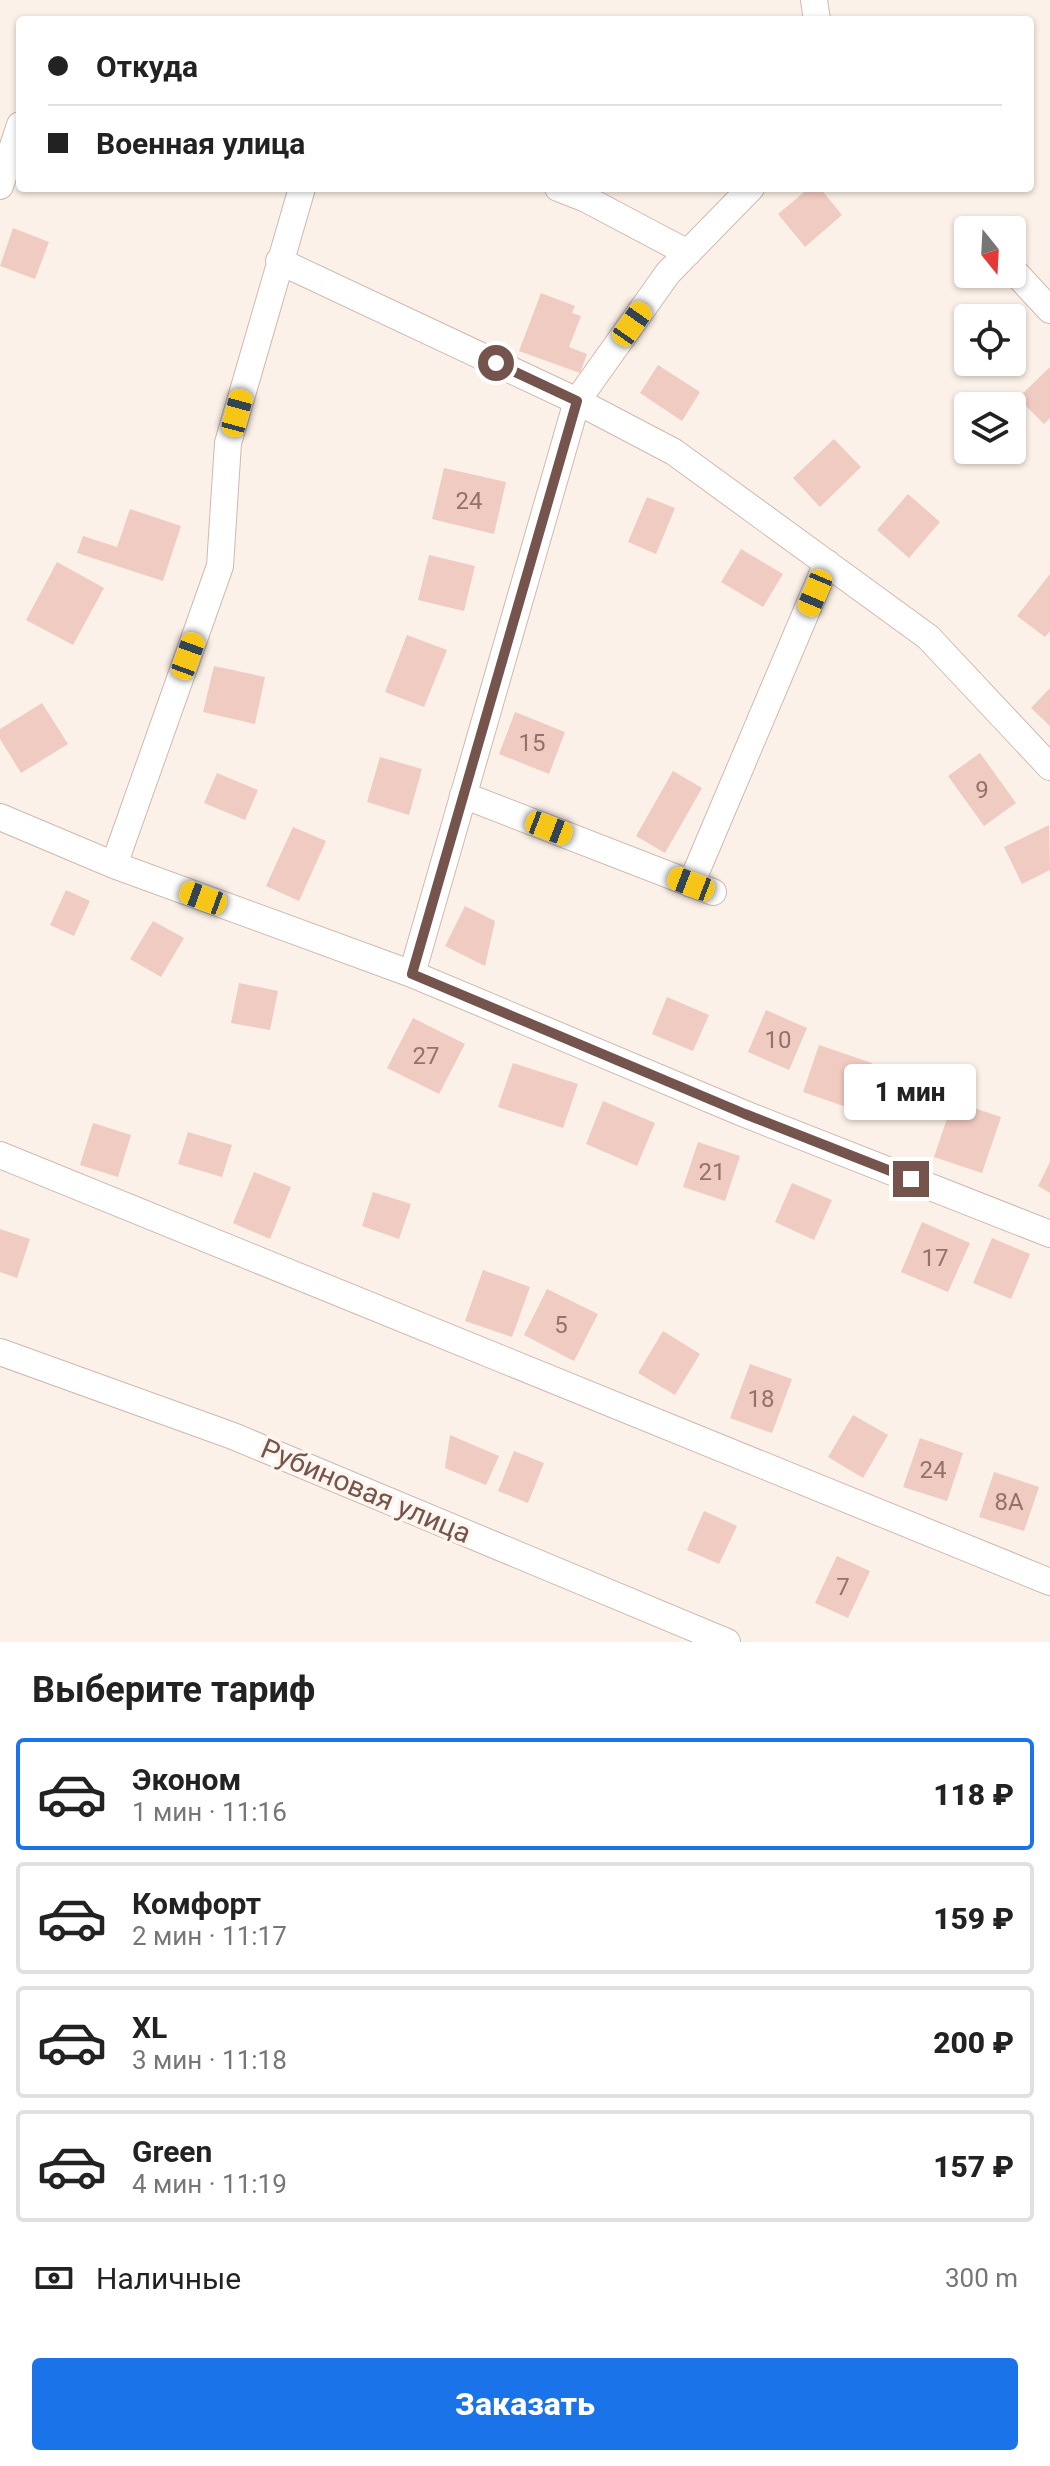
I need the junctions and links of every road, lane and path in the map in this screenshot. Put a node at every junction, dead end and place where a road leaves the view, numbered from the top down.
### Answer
1 (16, 137) edge
2 (0, 186) edge
3 (301, 192) edge
4 (568, 192) edge
5 (747, 192) edge
6 (688, 253) junction
7 (279, 261) junction
8 (1026, 284) edge
9 (1050, 310) edge
10 (577, 401) junction
11 (827, 563) junction
12 (1050, 767) edge
13 (463, 795) junction
14 (0, 817) edge
15 (114, 865) junction
16 (412, 974) junction
17 (0, 1155) edge
18 (1050, 1234) edge
19 (0, 1352) edge
20 (1050, 1582) edge
21 (727, 1642) edge

1 - 2 street
3 - 7 street
4 - 6 street
5 - 6 street
6 - 10 street
7 - 10 street
7 - 15 street
8 - 9 street
10 - 11 street
10 - 13 street
11 - 12 street
11 - 13 street
13 - 16 street
14 - 15 street
15 - 16 street
16 - 18 street
17 - 20 street
19 - 21 street, Рубиновая улица

